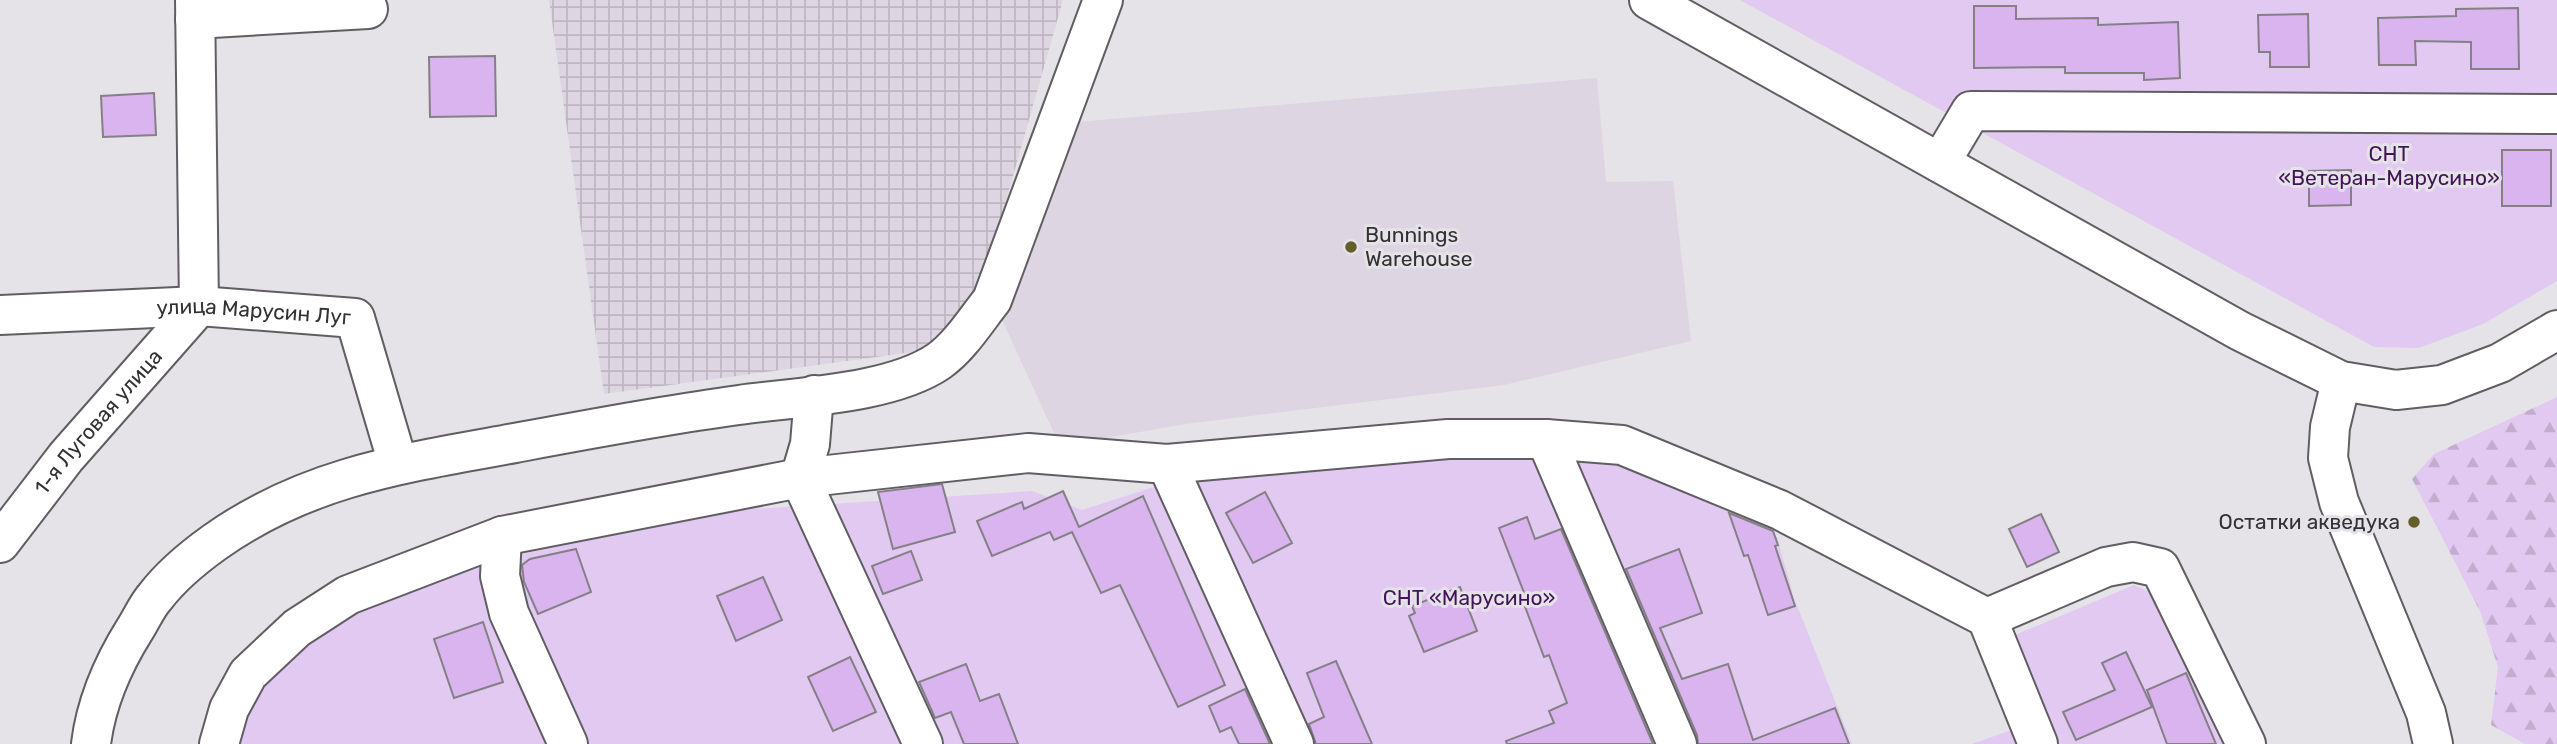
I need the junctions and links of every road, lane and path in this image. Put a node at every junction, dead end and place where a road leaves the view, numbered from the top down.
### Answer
1 (1103, 0) edge
2 (1649, 0) edge
3 (368, 9) dead end
4 (195, 10) edge
5 (2557, 114) edge
6 (1940, 163) junction
7 (199, 306) junction
8 (0, 315) edge
9 (2557, 330) edge
10 (2341, 381) junction
11 (814, 395) junction
12 (1546, 439) junction
13 (398, 464) junction
14 (1167, 464) junction
15 (800, 478) junction
16 (502, 536) junction
17 (0, 543) edge
18 (1987, 618) junction
19 (91, 744) edge
20 (219, 744) edge
21 (568, 744) edge
22 (923, 744) edge
23 (1294, 744) edge
24 (1678, 744) edge
25 (2038, 744) edge
26 (2246, 744) edge
27 (2433, 744) edge

1 - 11 street
2 - 6 street
3 - 4 street
4 - 7 street
5 - 6 street
6 - 10 street
7 - 8 street, улица Марусин Луг
7 - 13 street, улица Марусин Луг
7 - 17 street, 1-я Луговая улица
9 - 10 street
10 - 27 street
11 - 13 street
11 - 15 street
12 - 14 street
12 - 18 street
12 - 24 street
13 - 19 street
14 - 15 street
14 - 23 street
15 - 16 street
15 - 22 street
16 - 20 street
16 - 21 street
18 - 25 street
18 - 26 street

